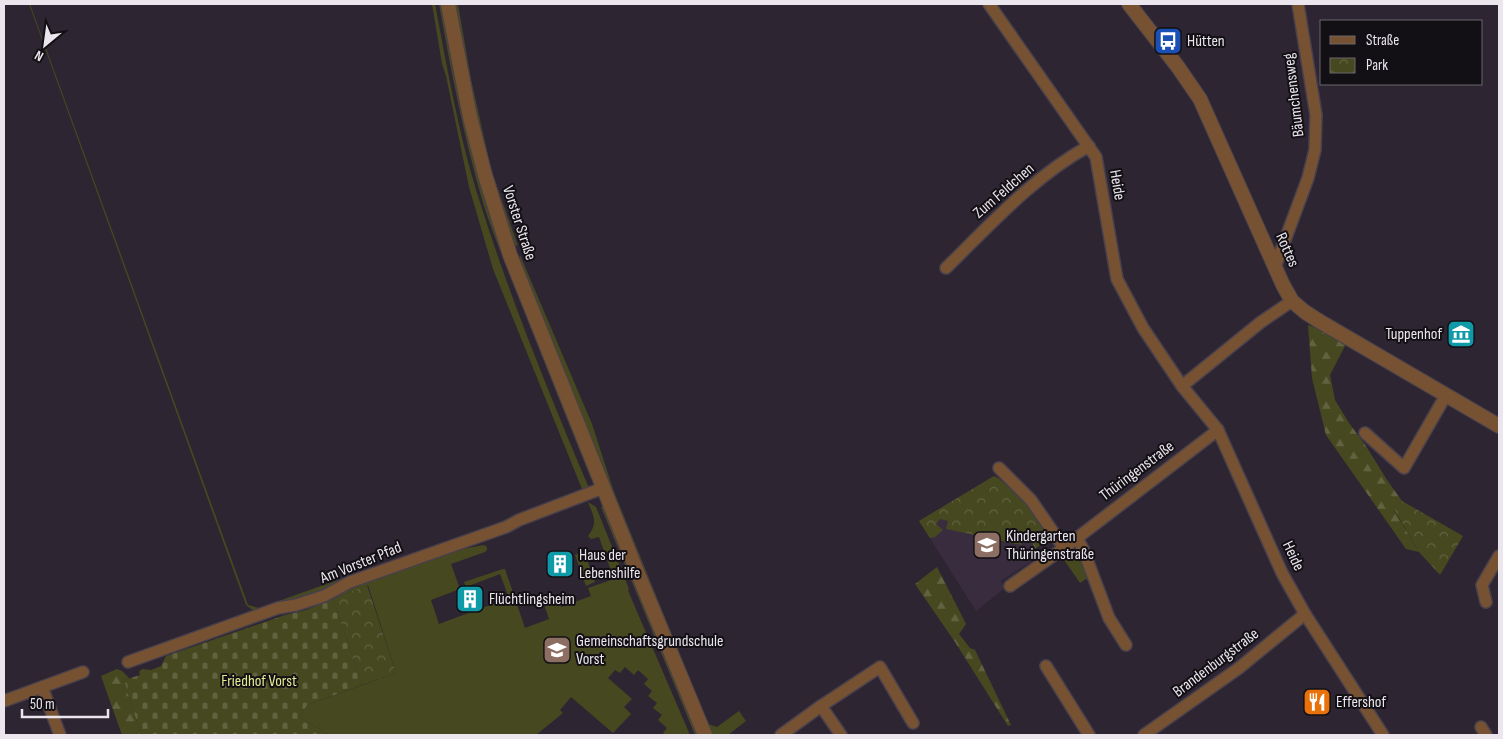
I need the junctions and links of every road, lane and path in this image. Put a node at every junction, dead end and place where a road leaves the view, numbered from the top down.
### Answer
1 (448, 4) edge
2 (989, 4) edge
3 (1129, 4) edge
4 (1298, 4) edge
5 (1089, 146) junction
6 (1275, 267) junction
7 (946, 268) dead end
8 (1292, 301) junction
9 (1182, 386) junction
10 (1446, 395) junction
11 (1499, 426) edge
12 (1218, 430) junction
13 (1365, 433) dead end
14 (1000, 468) dead end
15 (603, 488) junction
16 (1076, 538) junction
17 (1064, 548) junction
18 (1499, 556) edge
19 (1010, 586) dead end
20 (1486, 602) dead end
21 (1305, 614) junction
22 (1126, 645) dead end
23 (128, 662) dead end
24 (1046, 666) dead end
25 (83, 672) dead end
26 (42, 687) junction
27 (4, 701) edge
28 (821, 706) junction
29 (913, 723) dead end
30 (60, 735) edge
31 (705, 735) edge
32 (781, 735) edge
33 (841, 735) edge
34 (1089, 735) edge
35 (1144, 735) edge
36 (1383, 735) edge

1 - 15 street, Vorster Straße
2 - 5 street, Heide
3 - 6 street, Rottes
4 - 6 street, Bäumchensweg
5 - 7 street, Zum Feldchen
5 - 9 street, Heide
6 - 8 street, Rottes
8 - 9 street
8 - 10 street, Rottes
9 - 12 street, Heide
10 - 11 street, Rottes
10 - 13 street
12 - 16 street, Thüringenstraße
12 - 21 street, Heide
14 - 17 street
15 - 23 street, Am Vorster Pfad
15 - 31 street, Vorster Straße
16 - 17 street, Thüringenstraße
16 - 22 street
17 - 19 street, Thüringenstraße
18 - 20 street
21 - 35 street, Brandenburgstraße
21 - 36 street, Heide
24 - 34 street
25 - 26 street
26 - 27 street
26 - 30 street
28 - 29 street
28 - 32 street
28 - 33 street

